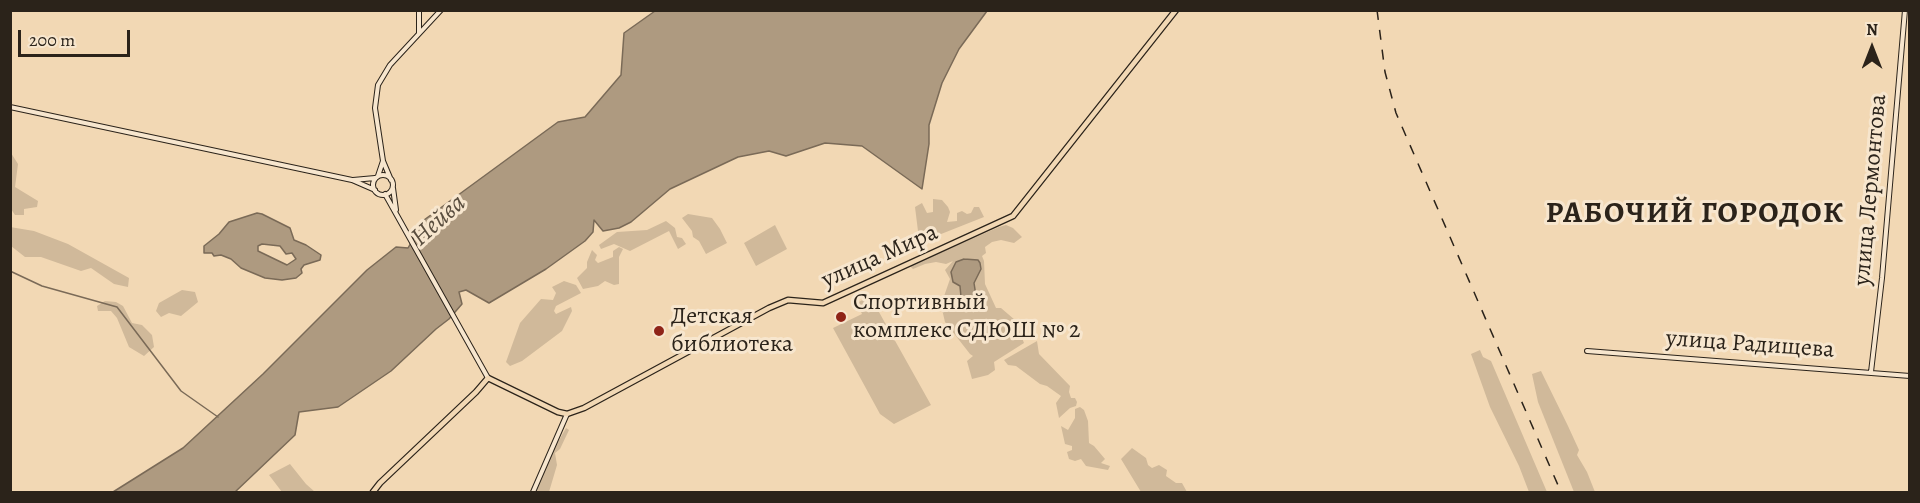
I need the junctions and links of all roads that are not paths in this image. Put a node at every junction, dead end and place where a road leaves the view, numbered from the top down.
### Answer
1 (418, 10) edge
2 (441, 10) edge
3 (1176, 10) edge
4 (1905, 10) edge
5 (419, 34) junction
6 (10, 107) edge
7 (383, 161) junction
8 (377, 177) junction
9 (352, 180) junction
10 (391, 180) junction
11 (393, 186) junction
12 (375, 190) junction
13 (385, 194) junction
14 (397, 214) junction
15 (1587, 351) dead end
16 (1871, 372) junction
17 (1910, 376) edge
18 (488, 378) junction
19 (567, 414) junction
20 (373, 492) edge
21 (533, 492) edge

1 - 5 street
2 - 5 street
3 - 19 main road, улица Мира
4 - 16 street, улица Лермонтова
5 - 7 street
6 - 9 street
7 - 8 street
7 - 10 street
8 - 9 street
8 - 10 street
8 - 12 street
9 - 12 street
10 - 11 street
11 - 13 street
11 - 14 street
12 - 13 street
13 - 14 street
14 - 18 street
15 - 16 street, улица Радищева
16 - 17 street, улица Радищева
18 - 19 main road
18 - 20 main road
19 - 21 street

